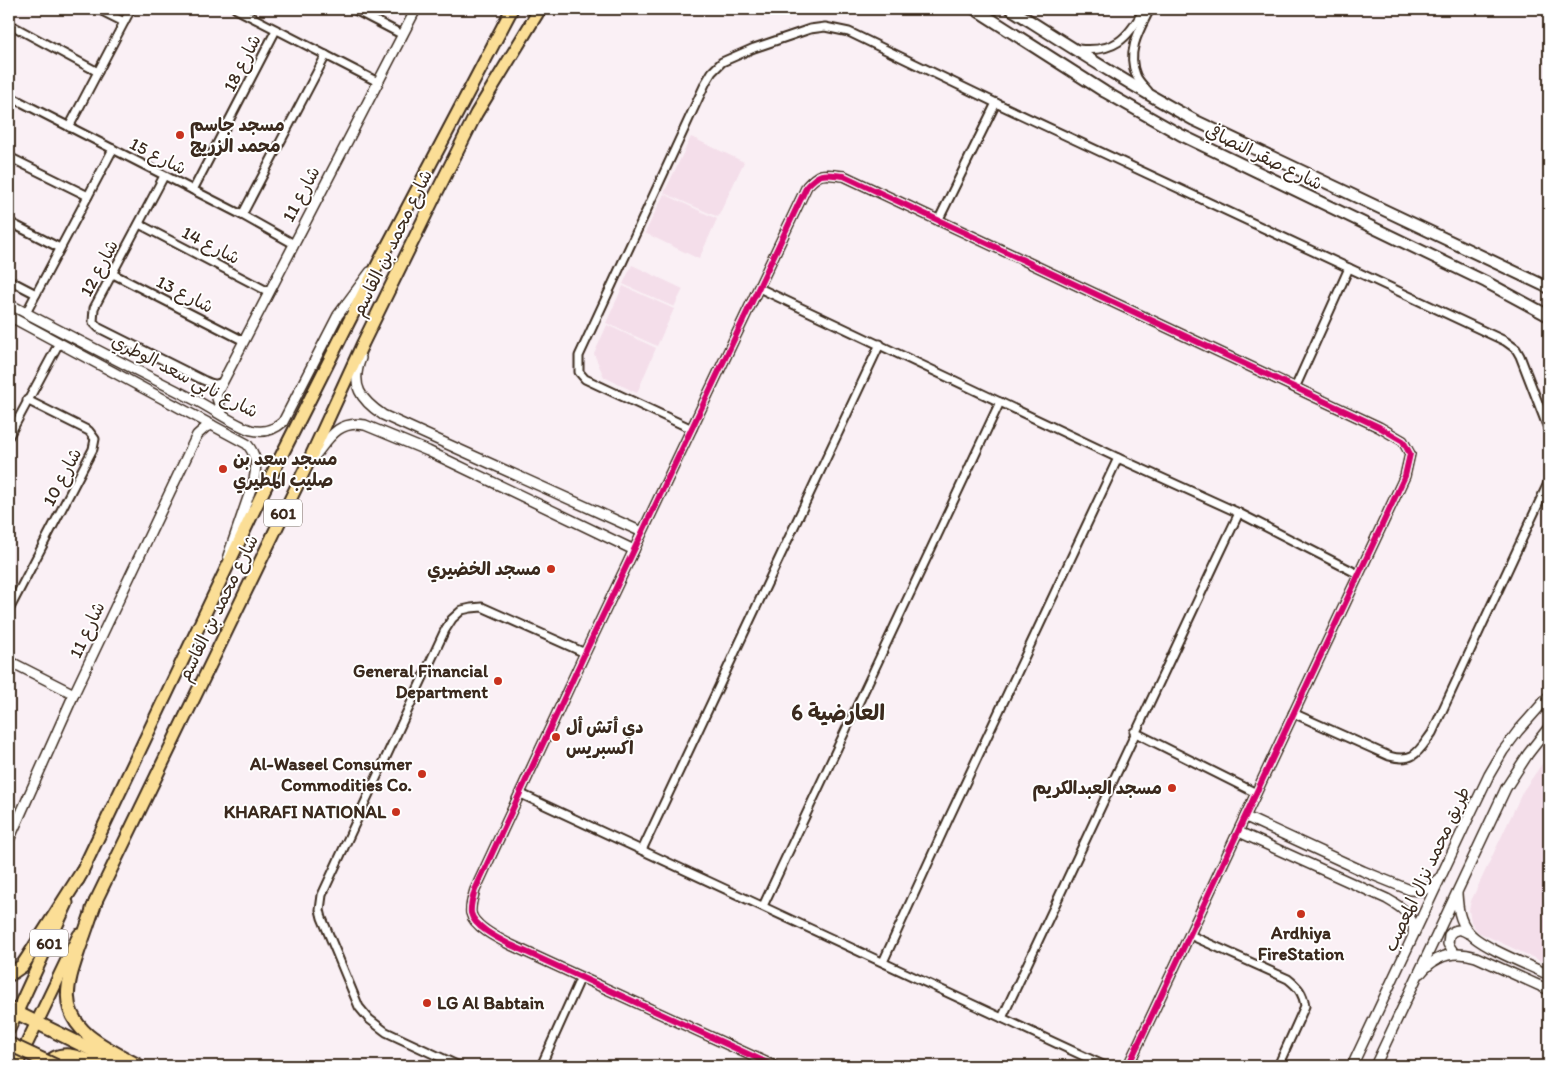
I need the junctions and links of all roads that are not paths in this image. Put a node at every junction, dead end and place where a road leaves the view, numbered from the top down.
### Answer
1 (98, 9) edge
2 (131, 9) edge
3 (236, 9) edge
4 (353, 9) edge
5 (416, 9) edge
6 (512, 9) edge
7 (519, 9) edge
8 (540, 9) edge
9 (975, 9) edge
10 (1011, 9) edge
11 (1144, 9) edge
12 (1150, 9) edge
13 (248, 12) edge
14 (124, 22) junction
15 (9, 24) edge
16 (276, 30) junction
17 (403, 35) junction
18 (1073, 48) junction
19 (326, 55) junction
20 (98, 72) junction
21 (378, 82) junction
22 (9, 96) edge
23 (1152, 97) junction
24 (996, 103) junction
25 (476, 114) junction
26 (69, 127) junction
27 (113, 149) junction
28 (9, 157) edge
29 (164, 176) junction
30 (193, 190) junction
31 (88, 196) junction
32 (435, 196) junction
33 (242, 215) junction
34 (938, 221) junction
35 (9, 222) edge
36 (139, 224) junction
37 (294, 244) junction
38 (60, 248) junction
39 (381, 258) junction
40 (1349, 268) junction
41 (113, 274) junction
42 (9, 280) edge
43 (759, 288) junction
44 (1549, 288) edge
45 (269, 292) junction
46 (36, 294) junction
47 (9, 304) edge
48 (26, 313) junction
49 (1549, 316) edge
50 (9, 318) edge
51 (244, 341) junction
52 (59, 343) junction
53 (880, 344) junction
54 (225, 379) junction
55 (1295, 388) junction
56 (216, 395) junction
57 (192, 398) junction
58 (27, 400) junction
59 (1000, 402) junction
60 (182, 409) junction
61 (193, 414) junction
62 (384, 415) junction
63 (226, 417) junction
64 (212, 425) junction
65 (692, 429) junction
66 (223, 430) junction
67 (379, 430) junction
68 (1549, 431) edge
69 (196, 435) junction
70 (9, 436) edge
71 (1118, 458) junction
72 (306, 467) junction
73 (1549, 481) edge
74 (1239, 513) junction
75 (642, 532) junction
76 (634, 550) junction
77 (1358, 574) junction
78 (219, 584) junction
79 (12, 595) edge
80 (9, 610) edge
81 (585, 653) junction
82 (9, 660) edge
83 (74, 694) junction
84 (1549, 696) edge
85 (1293, 713) junction
86 (1549, 727) edge
87 (1134, 732) junction
88 (1256, 793) junction
89 (521, 794) junction
90 (1246, 817) junction
91 (1239, 832) junction
92 (9, 840) edge
93 (642, 850) junction
94 (82, 872) junction
95 (1363, 872) junction
96 (1442, 874) junction
97 (1356, 885) junction
98 (1457, 893) junction
99 (96, 901) junction
100 (763, 906) junction
101 (1469, 933) junction
102 (1190, 935) junction
103 (1412, 940) junction
104 (1454, 953) junction
105 (883, 962) junction
106 (9, 975) edge
107 (1549, 975) edge
108 (581, 978) junction
109 (1416, 978) junction
110 (1549, 990) edge
111 (12, 1011) edge
112 (1002, 1018) junction
113 (36, 1023) junction
114 (9, 1029) edge
115 (9, 1044) edge
116 (16, 1066) edge
117 (46, 1066) edge
118 (56, 1066) edge
119 (101, 1066) edge
120 (125, 1066) edge
121 (139, 1066) edge
122 (459, 1066) edge
123 (541, 1066) edge
124 (774, 1066) edge
125 (1105, 1066) edge
126 (1128, 1066) edge
127 (1278, 1066) edge
128 (1352, 1066) edge
129 (1375, 1066) edge

1 - 14 street
2 - 14 street
3 - 13 street
4 - 17 street
5 - 17 street, شارع 11
6 - 39 main road, شارع محمد بن القاسم / 601
7 - 25 main road
8 - 25 main road, شارع محمد بن القاسم / 601
9 - 49 main road, شارع صقر النصافي
10 - 18 main road, شارع صقر النصافي
11 - 18 street
12 - 23 street
13 - 16 street
14 - 20 street
15 - 20 street
16 - 19 street
16 - 30 street, شارع 18
17 - 21 street, شارع 11
18 - 23 main road, شارع صقر النصافي
19 - 21 street
19 - 33 street
20 - 26 street
21 - 37 street, شارع 11
22 - 26 street, شارع 15
23 - 44 main road, شارع صقر النصافي
24 - 34 street
24 - 40 street
24 - 65 street
25 - 32 main road, شارع محمد بن القاسم / 601
26 - 27 street, شارع 15
27 - 29 street, شارع 15
27 - 31 street
28 - 31 street
29 - 30 street, شارع 15
29 - 36 street, شارع 12
30 - 33 street, شارع 15
31 - 38 street
32 - 62 street
32 - 72 main road, شارع محمد بن القاسم / 601
33 - 37 street, شارع 15
34 - 43 street
34 - 55 street
35 - 38 street
36 - 41 street, شارع 12
36 - 45 street, شارع 14
37 - 45 street, شارع 11
38 - 46 street
39 - 63 street, شارع نابي سعد الوطري
39 - 78 main road, شارع محمد بن القاسم / 601
40 - 55 street
40 - 68 street
41 - 51 street, شارع 13
41 - 54 street, شارع 12
42 - 46 street
43 - 53 street
43 - 65 street
45 - 51 street, شارع 11
46 - 48 street
47 - 48 street, شارع نابي سعد الوطري
48 - 57 street, شارع نابي سعد الوطري
50 - 52 street, شارع نابي سعد الوطري
51 - 54 street, شارع 11
52 - 58 street
52 - 60 street, شارع نابي سعد الوطري
53 - 59 street
53 - 93 street
54 - 56 street, شارع 11
55 - 77 street
56 - 57 street
56 - 63 street
57 - 60 street
57 - 63 street, شارع نابي سعد الوطري
58 - 70 street
58 - 79 street, شارع 10
59 - 71 street
59 - 100 street
60 - 61 street, شارع نابي سعد الوطري
61 - 64 street, شارع نابي سعد الوطري
61 - 69 street
62 - 67 street
62 - 75 street
63 - 66 street
64 - 66 street, شارع نابي سعد الوطري
64 - 69 street
65 - 75 street
66 - 78 street, شارع نابي سعد الوطري
67 - 72 street
67 - 76 street
69 - 83 street, شارع 11
71 - 74 street
71 - 105 street
72 - 99 main road, شارع محمد بن القاسم / 601
73 - 85 street
74 - 77 street
74 - 87 street
75 - 76 street
76 - 81 street
77 - 85 street
78 - 94 main road, شارع محمد بن القاسم / 601
79 - 80 street, شارع 10
81 - 89 street
81 - 122 street
82 - 83 street
83 - 92 street, شارع 11
84 - 96 street, طريق محمد نزال المعصب
85 - 88 street
86 - 98 street, طريق محمد نزال المعصب
87 - 88 street
87 - 112 street
88 - 90 street
89 - 93 street
89 - 108 street
90 - 91 street
90 - 95 street
91 - 97 street
91 - 102 street
93 - 100 street
94 - 106 highway
94 - 111 main road, شارع محمد بن القاسم / 601
95 - 96 street
95 - 97 street
96 - 103 street, طريق محمد نزال المعصب
97 - 103 street
98 - 101 street
98 - 109 street, طريق محمد نزال المعصب
99 - 113 main road, شارع محمد بن القاسم / 601
99 - 121 highway
100 - 105 street
101 - 104 street
101 - 107 street
102 - 126 street
102 - 127 street
103 - 128 street, طريق محمد نزال المعصب
104 - 109 street
104 - 110 street
105 - 112 street
108 - 123 street
108 - 124 street
109 - 129 street, طريق محمد نزال المعصب
111 - 113 highway
111 - 114 main road, شارع محمد بن القاسم / 601
112 - 125 street
113 - 116 main road, شارع محمد بن القاسم / 601
113 - 120 highway
115 - 118 highway, bridge
117 - 119 highway

